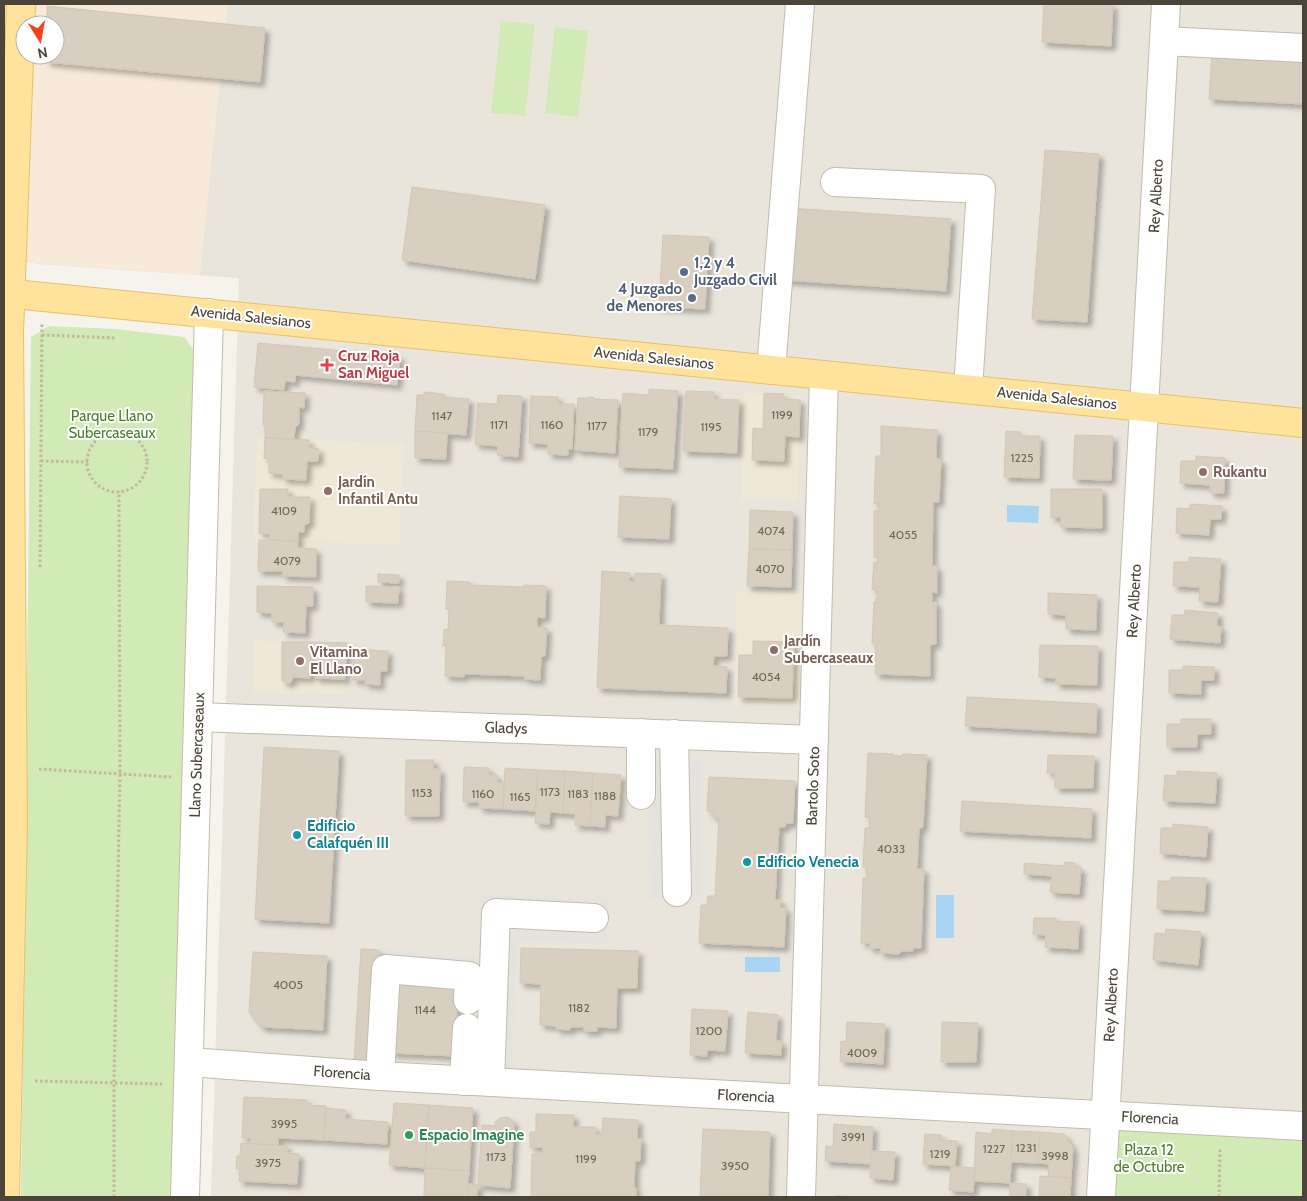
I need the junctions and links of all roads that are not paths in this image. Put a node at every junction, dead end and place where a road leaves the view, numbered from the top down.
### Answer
1 (21, 4) edge
2 (800, 4) edge
3 (1166, 4) edge
4 (1164, 41) junction
5 (1303, 48) edge
6 (835, 182) dead end
7 (8, 293) edge
8 (209, 313) junction
9 (771, 370) junction
10 (824, 375) junction
11 (968, 389) junction
12 (1144, 407) junction
13 (1303, 423) edge
14 (198, 717) junction
15 (641, 733) junction
16 (674, 734) junction
17 (814, 740) junction
18 (8, 779) edge
19 (641, 795) dead end
20 (677, 892) dead end
21 (594, 918) dead end
22 (468, 1000) dead end
23 (466, 1028) dead end
24 (487, 1065) junction
25 (188, 1074) junction
26 (380, 1076) junction
27 (804, 1099) junction
28 (1105, 1115) junction
29 (1303, 1126) edge
30 (5, 1197) edge
31 (185, 1197) edge
32 (801, 1197) edge
33 (1101, 1197) edge

1 - 7 main road
2 - 9 street
3 - 4 street, Rey Alberto
4 - 5 street
4 - 12 street, Rey Alberto
6 - 11 street
7 - 8 main road, Avenida Salesianos
7 - 18 main road
8 - 9 main road, Avenida Salesianos
8 - 14 street, Llano Subercaseaux
9 - 10 main road, Avenida Salesianos
10 - 11 main road, Avenida Salesianos
10 - 17 street, Bartolo Soto
11 - 12 main road, Avenida Salesianos
12 - 13 main road, Avenida Salesianos
12 - 28 street, Rey Alberto
14 - 15 street, Gladys
14 - 25 street, Llano Subercaseaux
15 - 16 street, Gladys
15 - 19 street
16 - 17 street, Gladys
16 - 20 street
17 - 27 street, Bartolo Soto
18 - 30 main road
21 - 24 street
22 - 26 street
23 - 24 street
24 - 26 street, Florencia
24 - 27 street, Florencia
25 - 26 street, Florencia
25 - 31 street, Llano Subercaseaux
27 - 28 street, Florencia
27 - 32 street, Bartolo Soto
28 - 29 street, Florencia
28 - 33 street, Rey Alberto

